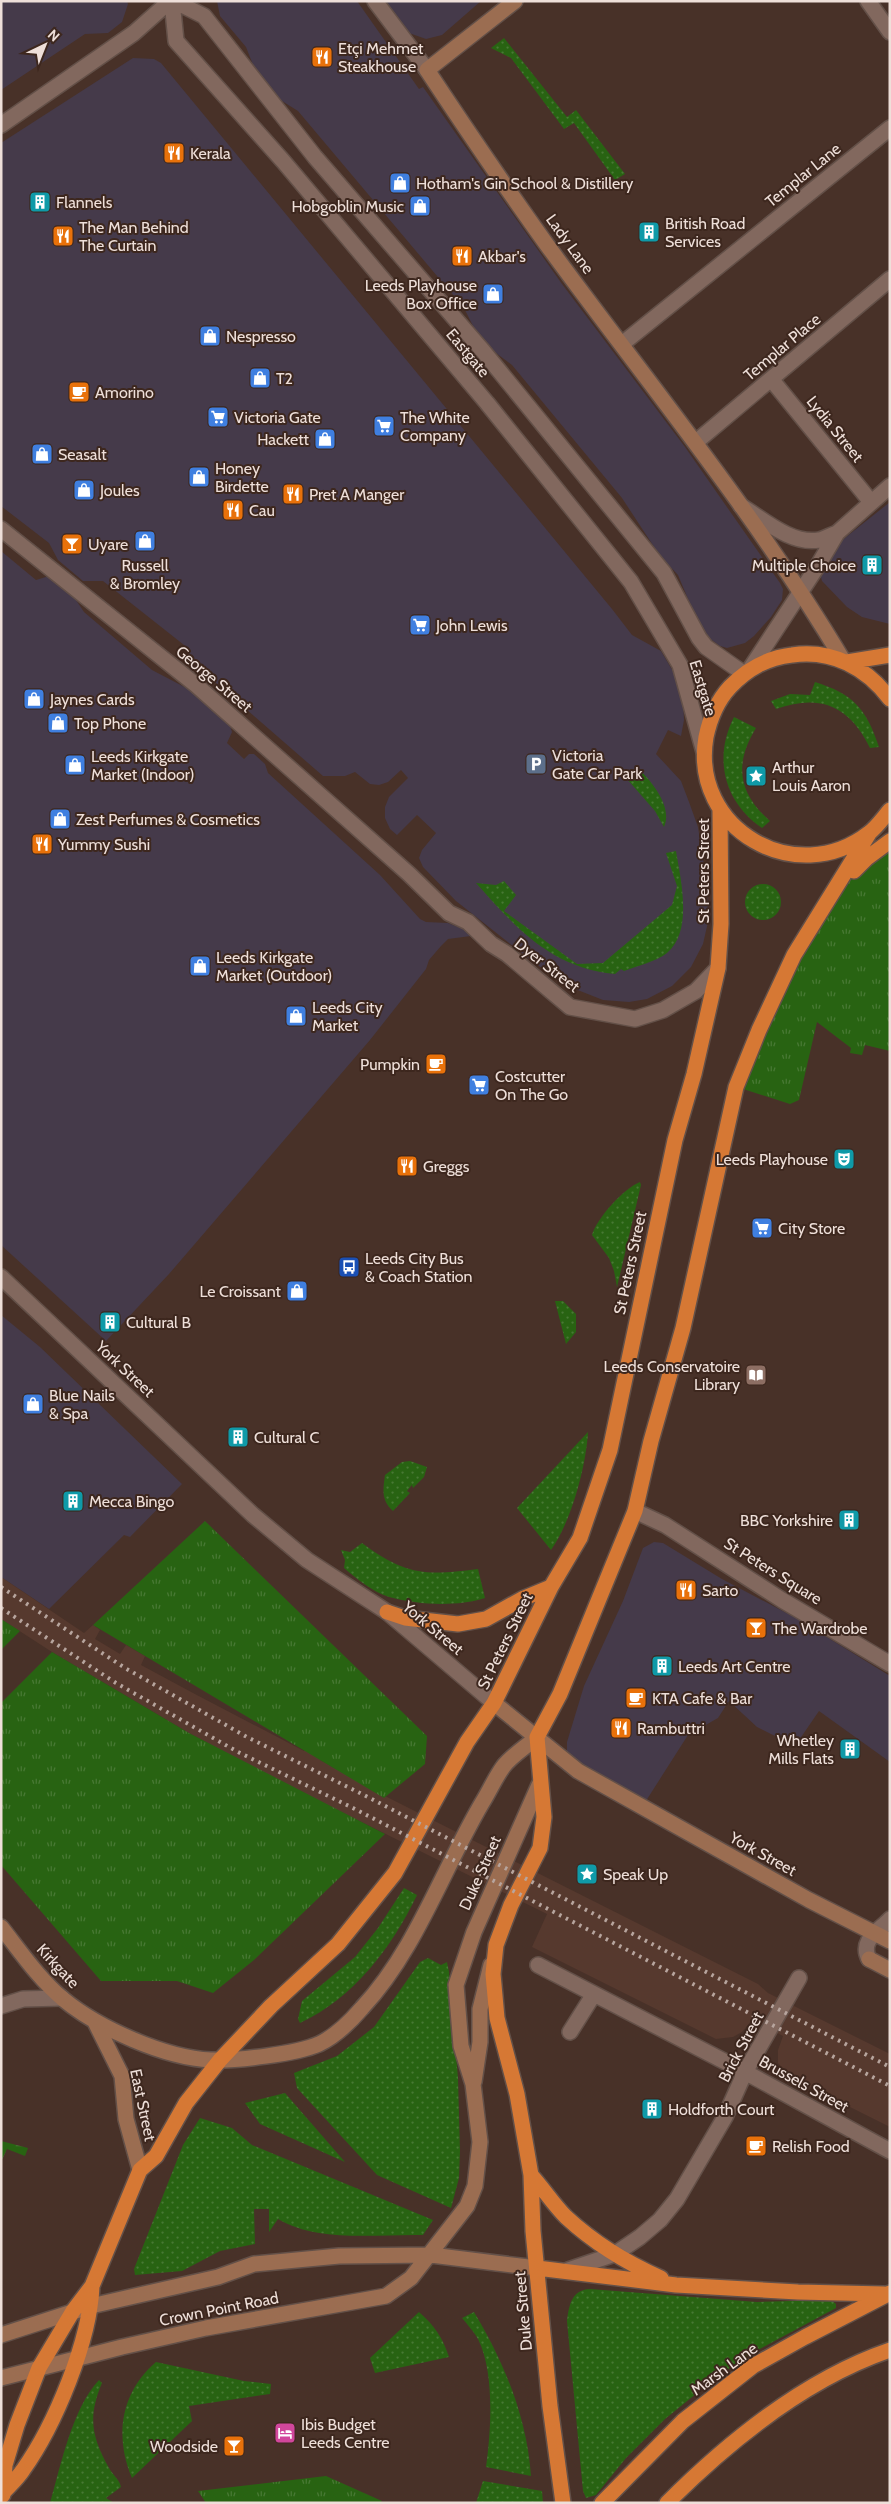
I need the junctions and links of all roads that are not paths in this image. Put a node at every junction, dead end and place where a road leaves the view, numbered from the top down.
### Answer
1 (172, 1) edge
2 (375, 1) edge
3 (515, 1) edge
4 (868, 1) edge
5 (890, 32) edge
6 (427, 70) junction
7 (1, 125) edge
8 (890, 128) edge
9 (890, 279) edge
10 (622, 344) junction
11 (771, 379) junction
12 (696, 442) junction
13 (890, 486) edge
14 (872, 502) junction
15 (740, 505) junction
16 (1, 529) edge
17 (836, 533) junction
18 (799, 593) junction
19 (890, 655) edge
20 (845, 661) junction
21 (747, 671) junction
22 (890, 700) edge
23 (704, 752) junction
24 (720, 810) junction
25 (890, 810) edge
26 (870, 832) junction
27 (890, 841) edge
28 (398, 865) joint
29 (831, 896) junction
30 (718, 968) junction
31 (1, 1277) edge
32 (635, 1511) junction
33 (551, 1587) junction
34 (387, 1612) junction
35 (890, 1664) edge
36 (494, 1703) junction
37 (536, 1737) junction
38 (539, 1785) junction
39 (890, 1919) edge
40 (1, 1927) edge
41 (873, 1933) junction
42 (890, 1942) edge
43 (496, 1945) junction
44 (538, 1965) dead end
45 (890, 1970) edge
46 (799, 1978) dead end
47 (594, 1994) junction
48 (62, 1998) junction
49 (1, 2006) edge
50 (95, 2022) junction
51 (570, 2032) dead end
52 (220, 2060) junction
53 (745, 2072) junction
54 (473, 2084) junction
55 (890, 2151) edge
56 (140, 2170) junction
57 (531, 2174) junction
58 (615, 2254) junction
59 (430, 2256) junction
60 (537, 2268) junction
61 (568, 2270) junction
62 (676, 2285) junction
63 (92, 2286) junction
64 (888, 2294) edge
65 (91, 2306) junction
66 (73, 2311) junction
67 (1, 2335) edge
68 (886, 2354) edge
69 (75, 2359) junction
70 (40, 2368) junction
71 (1, 2378) edge
72 (2, 2496) edge
73 (563, 2503) edge
74 (602, 2503) edge
75 (667, 2503) edge

1 - 7 street
1 - 21 street, Eastgate
1 - 23 street, Eastgate
2 - 6 street, Lady Lane
3 - 6 street
4 - 5 street
6 - 10 street, Lady Lane
8 - 10 street, Templar Lane
9 - 11 street, Templar Place
10 - 12 street, Lady Lane
11 - 12 street, Templar Place
11 - 14 street, Lydia Street
12 - 15 street, Lady Lane
13 - 14 street
14 - 17 street
15 - 17 street, Lady Lane
15 - 18 street, Lady Lane
16 - 28 street, George Street
17 - 18 street
18 - 20 street, Lady Lane
18 - 21 street
19 - 20 highway
20 - 21 highway, Eastgate
20 - 22 highway, Eastgate
21 - 23 highway, Eastgate
23 - 24 highway, Eastgate
24 - 26 highway, Eastgate
24 - 30 highway, St Peters Street
25 - 26 highway, Eastgate
26 - 29 highway
27 - 29 highway
28 - 30 street, Dyer Street
29 - 32 highway
30 - 33 highway, St Peters Street
31 - 34 street, York Street
32 - 35 street, St Peters Square
32 - 37 highway
33 - 34 highway
33 - 36 highway, St Peters Street
34 - 36 street, York Street
36 - 37 street, York Street
36 - 52 highway
37 - 38 highway, Duke Street
37 - 41 street, York Street
37 - 52 street
38 - 43 highway, Duke Street
38 - 54 street, Duke Street
39 - 41 street
40 - 48 street, Kirkgate
41 - 42 street, York Street
41 - 45 street
43 - 54 street
43 - 57 highway, Duke Street
44 - 47 street, Brussels Street
46 - 53 street, Brick Street
47 - 51 street
47 - 53 street, Brussels Street
48 - 49 street
48 - 50 street, Kirkgate
50 - 52 street
50 - 56 street, East Street
52 - 56 highway, East Street
53 - 55 street, Brussels Street
53 - 58 street, Brick Street
54 - 59 street, Duke Street
56 - 63 highway, East Street
57 - 58 highway
57 - 60 highway, Duke Street
58 - 61 street, Brick Street
58 - 62 highway
59 - 60 street, Crown Point Road
59 - 65 street, Crown Point Road
59 - 69 street, Crown Point Road
60 - 61 highway
60 - 73 highway, Duke Street
61 - 62 highway
62 - 64 highway
63 - 65 highway, East Street
63 - 66 highway
64 - 74 highway, Marsh Lane
65 - 66 street, Crown Point Road
65 - 69 highway, East Street
66 - 67 street, Crown Point Road
66 - 70 highway
68 - 75 highway
69 - 70 street, Crown Point Road
69 - 72 highway, East Street
70 - 71 street, Crown Point Road
70 - 72 highway

